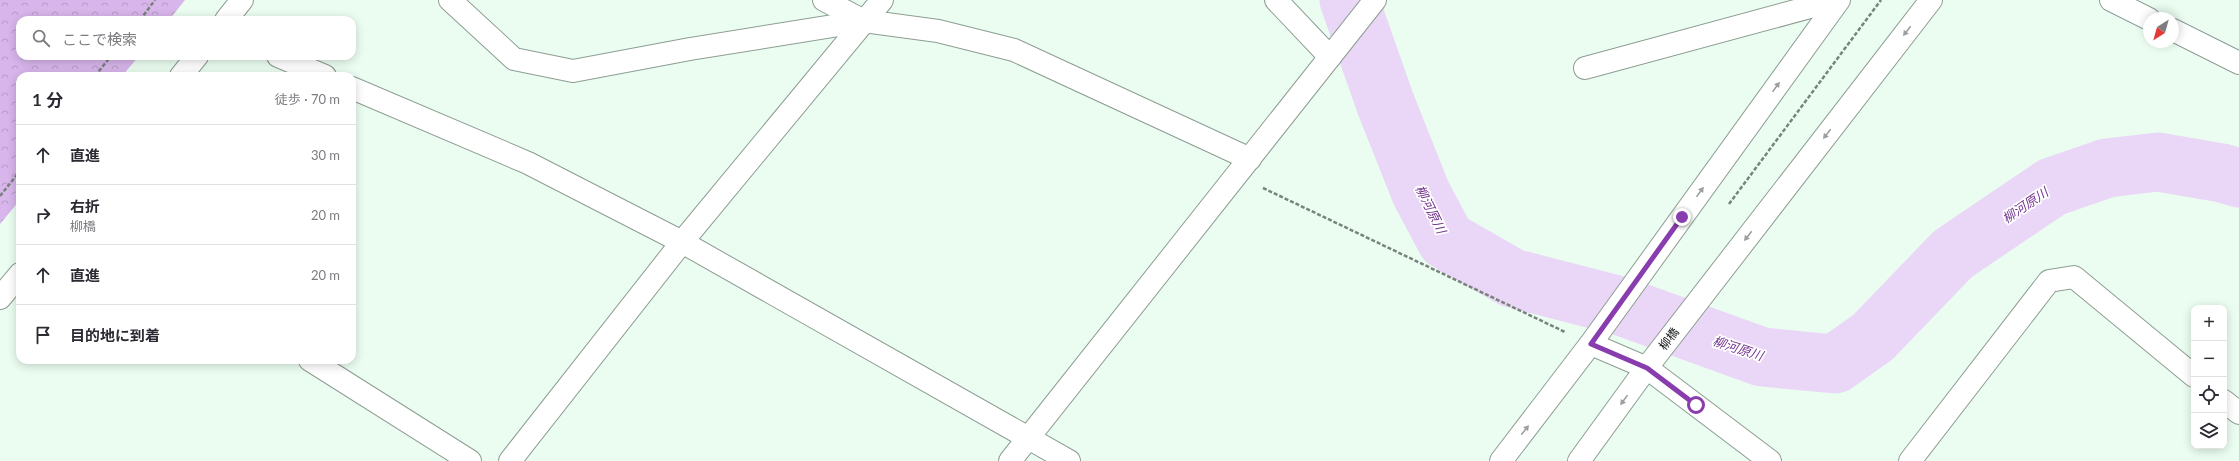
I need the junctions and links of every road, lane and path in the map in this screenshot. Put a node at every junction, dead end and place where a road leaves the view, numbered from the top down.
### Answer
1 (156, 0) edge
2 (242, 0) edge
3 (450, 0) edge
4 (824, 0) edge
5 (882, 0) edge
6 (1276, 0) edge
7 (1838, 0) edge
8 (1881, 0) edge
9 (2111, 0) edge
10 (1927, 1) edge
11 (1371, 5) edge
12 (143, 16) edge
13 (229, 16) edge
14 (2143, 16) edge
15 (864, 21) junction
16 (2179, 33) edge
17 (1330, 57) junction
18 (2236, 57) edge
19 (108, 60) edge
20 (194, 60) edge
21 (287, 60) edge
22 (1585, 68) dead end
23 (98, 72) edge
24 (184, 72) edge
25 (316, 72) edge
26 (356, 90) edge
27 (1244, 167) junction
28 (16, 176) edge
29 (0, 196) edge
30 (1724, 211) dead end
31 (682, 242) junction
32 (16, 279) edge
33 (0, 298) edge
34 (1591, 343) junction
35 (316, 364) edge
36 (1648, 367) junction
37 (2191, 374) edge
38 (2227, 403) edge
39 (2239, 413) edge
40 (1027, 438) junction
41 (470, 461) edge
42 (510, 461) edge
43 (1010, 461) edge
44 (1069, 461) edge
45 (1501, 461) edge
46 (1579, 461) edge
47 (1770, 461) edge
48 (1910, 461) edge

1 - 12 path
2 - 13 street
3 - 15 street
4 - 15 street
5 - 15 street
6 - 17 street
7 - 22 street
34 -> 7 street
8 - 30 path
9 - 14 street
10 -> 36 street, 柳橋
11 - 17 street
15 - 27 street
15 - 31 street
16 - 18 street
17 - 27 street
19 - 23 path
20 - 24 street
21 - 25 street
26 - 31 street
27 - 34 path
27 - 40 street
28 - 29 path
31 - 40 street
31 - 42 street
32 - 33 street
34 - 36 street
45 -> 34 street
35 - 41 street
36 -> 46 street, 柳橋
36 - 47 street
37 - 48 street
38 - 39 street
40 - 43 street
40 - 44 street

